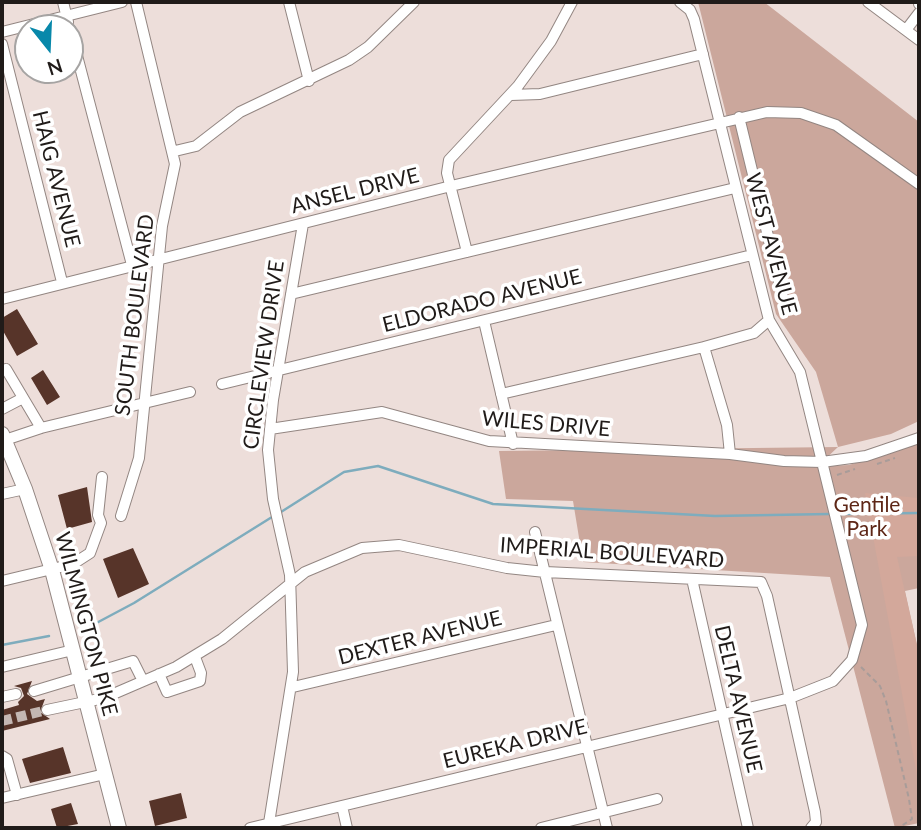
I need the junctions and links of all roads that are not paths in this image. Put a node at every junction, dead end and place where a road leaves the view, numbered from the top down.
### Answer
1 (122, 2) edge
2 (136, 2) edge
3 (289, 2) edge
4 (414, 2) edge
5 (572, 2) edge
6 (868, 2) edge
7 (683, 3) edge
8 (919, 13) edge
9 (70, 14) edge
10 (905, 30) junction
11 (919, 40) edge
12 (2, 44) edge
13 (703, 54) junction
14 (310, 81) junction
15 (84, 82) edge
16 (511, 95) junction
17 (739, 117) junction
18 (719, 121) junction
19 (175, 151) junction
20 (919, 184) edge
21 (451, 187) junction
22 (735, 188) junction
23 (303, 224) junction
24 (467, 253) junction
25 (752, 255) junction
26 (158, 259) junction
27 (132, 265) junction
28 (62, 282) junction
29 (291, 294) junction
30 (2, 299) edge
31 (785, 306) dead end
32 (769, 320) junction
33 (484, 321) junction
34 (704, 347) junction
35 (279, 370) junction
36 (2, 371) edge
37 (222, 384) dead end
38 (190, 392) dead end
39 (501, 394) junction
40 (23, 398) junction
41 (143, 405) junction
42 (2, 409) edge
43 (41, 428) junction
44 (270, 429) junction
45 (3, 437) edge
46 (919, 438) edge
47 (513, 444) junction
48 (730, 454) junction
49 (822, 462) junction
50 (102, 477) dead end
51 (25, 489) junction
52 (2, 494) edge
53 (121, 516) dead end
54 (535, 532) dead end
55 (52, 570) junction
56 (545, 572) junction
57 (692, 579) junction
58 (2, 581) edge
59 (289, 584) junction
60 (556, 625) junction
61 (72, 650) junction
62 (195, 657) junction
63 (2, 667) edge
64 (159, 674) junction
65 (80, 678) junction
66 (142, 681) junction
67 (293, 687) junction
68 (34, 691) dead end
69 (16, 694) dead end
70 (2, 697) edge
71 (790, 698) junction
72 (86, 704) junction
73 (47, 710) tunnel mouth
74 (720, 715) junction
75 (586, 746) junction
76 (2, 756) edge
77 (105, 774) junction
78 (17, 795) junction
79 (2, 798) edge
80 (657, 799) dead end
81 (342, 806) junction
82 (603, 814) junction
83 (269, 824) junction
84 (813, 827) edge
85 (119, 828) edge
86 (250, 828) edge
87 (347, 828) edge
88 (541, 828) edge
89 (607, 828) edge
90 (748, 828) edge

1 - 9 street
2 - 19 street, SOUTH BOULEVARD
3 - 14 street
4 - 14 street
5 - 16 street
6 - 10 street
7 - 13 street, WEST AVENUE
8 - 10 street
10 - 11 street
12 - 28 street, HAIG AVENUE
13 - 16 street
13 - 18 street, WEST AVENUE
14 - 19 street
15 - 27 street
16 - 21 street
17 - 18 street, ANSEL DRIVE
17 - 20 street, ANSEL DRIVE
17 - 31 street
18 - 21 street, ANSEL DRIVE
18 - 22 street, WEST AVENUE
19 - 26 street, SOUTH BOULEVARD
21 - 23 street, ANSEL DRIVE
21 - 24 street
22 - 24 street
22 - 25 street, WEST AVENUE
23 - 26 street, ANSEL DRIVE
23 - 29 street, CIRCLEVIEW DRIVE
24 - 29 street
25 - 32 street, WEST AVENUE
25 - 33 street, ELDORADO AVENUE
26 - 27 street, ANSEL DRIVE
26 - 41 street, SOUTH BOULEVARD
27 - 28 street, ANSEL DRIVE
28 - 30 street, ANSEL DRIVE
29 - 35 street, CIRCLEVIEW DRIVE
32 - 34 street
32 - 49 street, WEST AVENUE
33 - 35 street, ELDORADO AVENUE
33 - 39 street
34 - 39 street
34 - 48 street
35 - 37 street, ELDORADO AVENUE
35 - 44 street, CIRCLEVIEW DRIVE
36 - 40 street
38 - 41 street
39 - 47 street
40 - 42 street
40 - 43 street
41 - 43 street
41 - 53 street, SOUTH BOULEVARD
43 - 45 street
44 - 47 street, WILES DRIVE
44 - 59 street, CIRCLEVIEW DRIVE
45 - 51 main road, WILMINGTON PIKE
46 - 49 street, WILES DRIVE
47 - 48 street, WILES DRIVE
48 - 49 street, WILES DRIVE
49 - 71 street, WEST AVENUE
50 - 55 street
51 - 52 street
51 - 55 main road, WILMINGTON PIKE
54 - 56 street
55 - 58 street
55 - 61 main road, WILMINGTON PIKE
56 - 57 street, IMPERIAL BOULEVARD
56 - 59 street, IMPERIAL BOULEVARD
56 - 60 street
57 - 71 street, IMPERIAL BOULEVARD
57 - 74 street, DELTA AVENUE
59 - 62 street, IMPERIAL BOULEVARD
59 - 67 street, CIRCLEVIEW DRIVE
60 - 67 street, DEXTER AVENUE
60 - 75 street
61 - 63 street
61 - 65 main road, WILMINGTON PIKE
62 - 64 street, IMPERIAL BOULEVARD
62 - 64 street
64 - 66 street, IMPERIAL BOULEVARD
65 - 66 street
65 - 68 street
65 - 72 main road, WILMINGTON PIKE
66 - 72 street, IMPERIAL BOULEVARD
67 - 83 street, CIRCLEVIEW DRIVE
69 - 70 street
71 - 74 street, EUREKA DRIVE
71 - 84 street
72 - 73 street, IMPERIAL BOULEVARD
72 - 77 main road, WILMINGTON PIKE
74 - 75 street, EUREKA DRIVE
74 - 90 street, DELTA AVENUE
75 - 81 street, EUREKA DRIVE
75 - 82 street
76 - 78 street
77 - 78 street
77 - 85 main road, WILMINGTON PIKE
78 - 79 street
80 - 82 street
81 - 83 street, EUREKA DRIVE
81 - 87 street
82 - 88 street
82 - 89 street
83 - 86 street, EUREKA DRIVE

